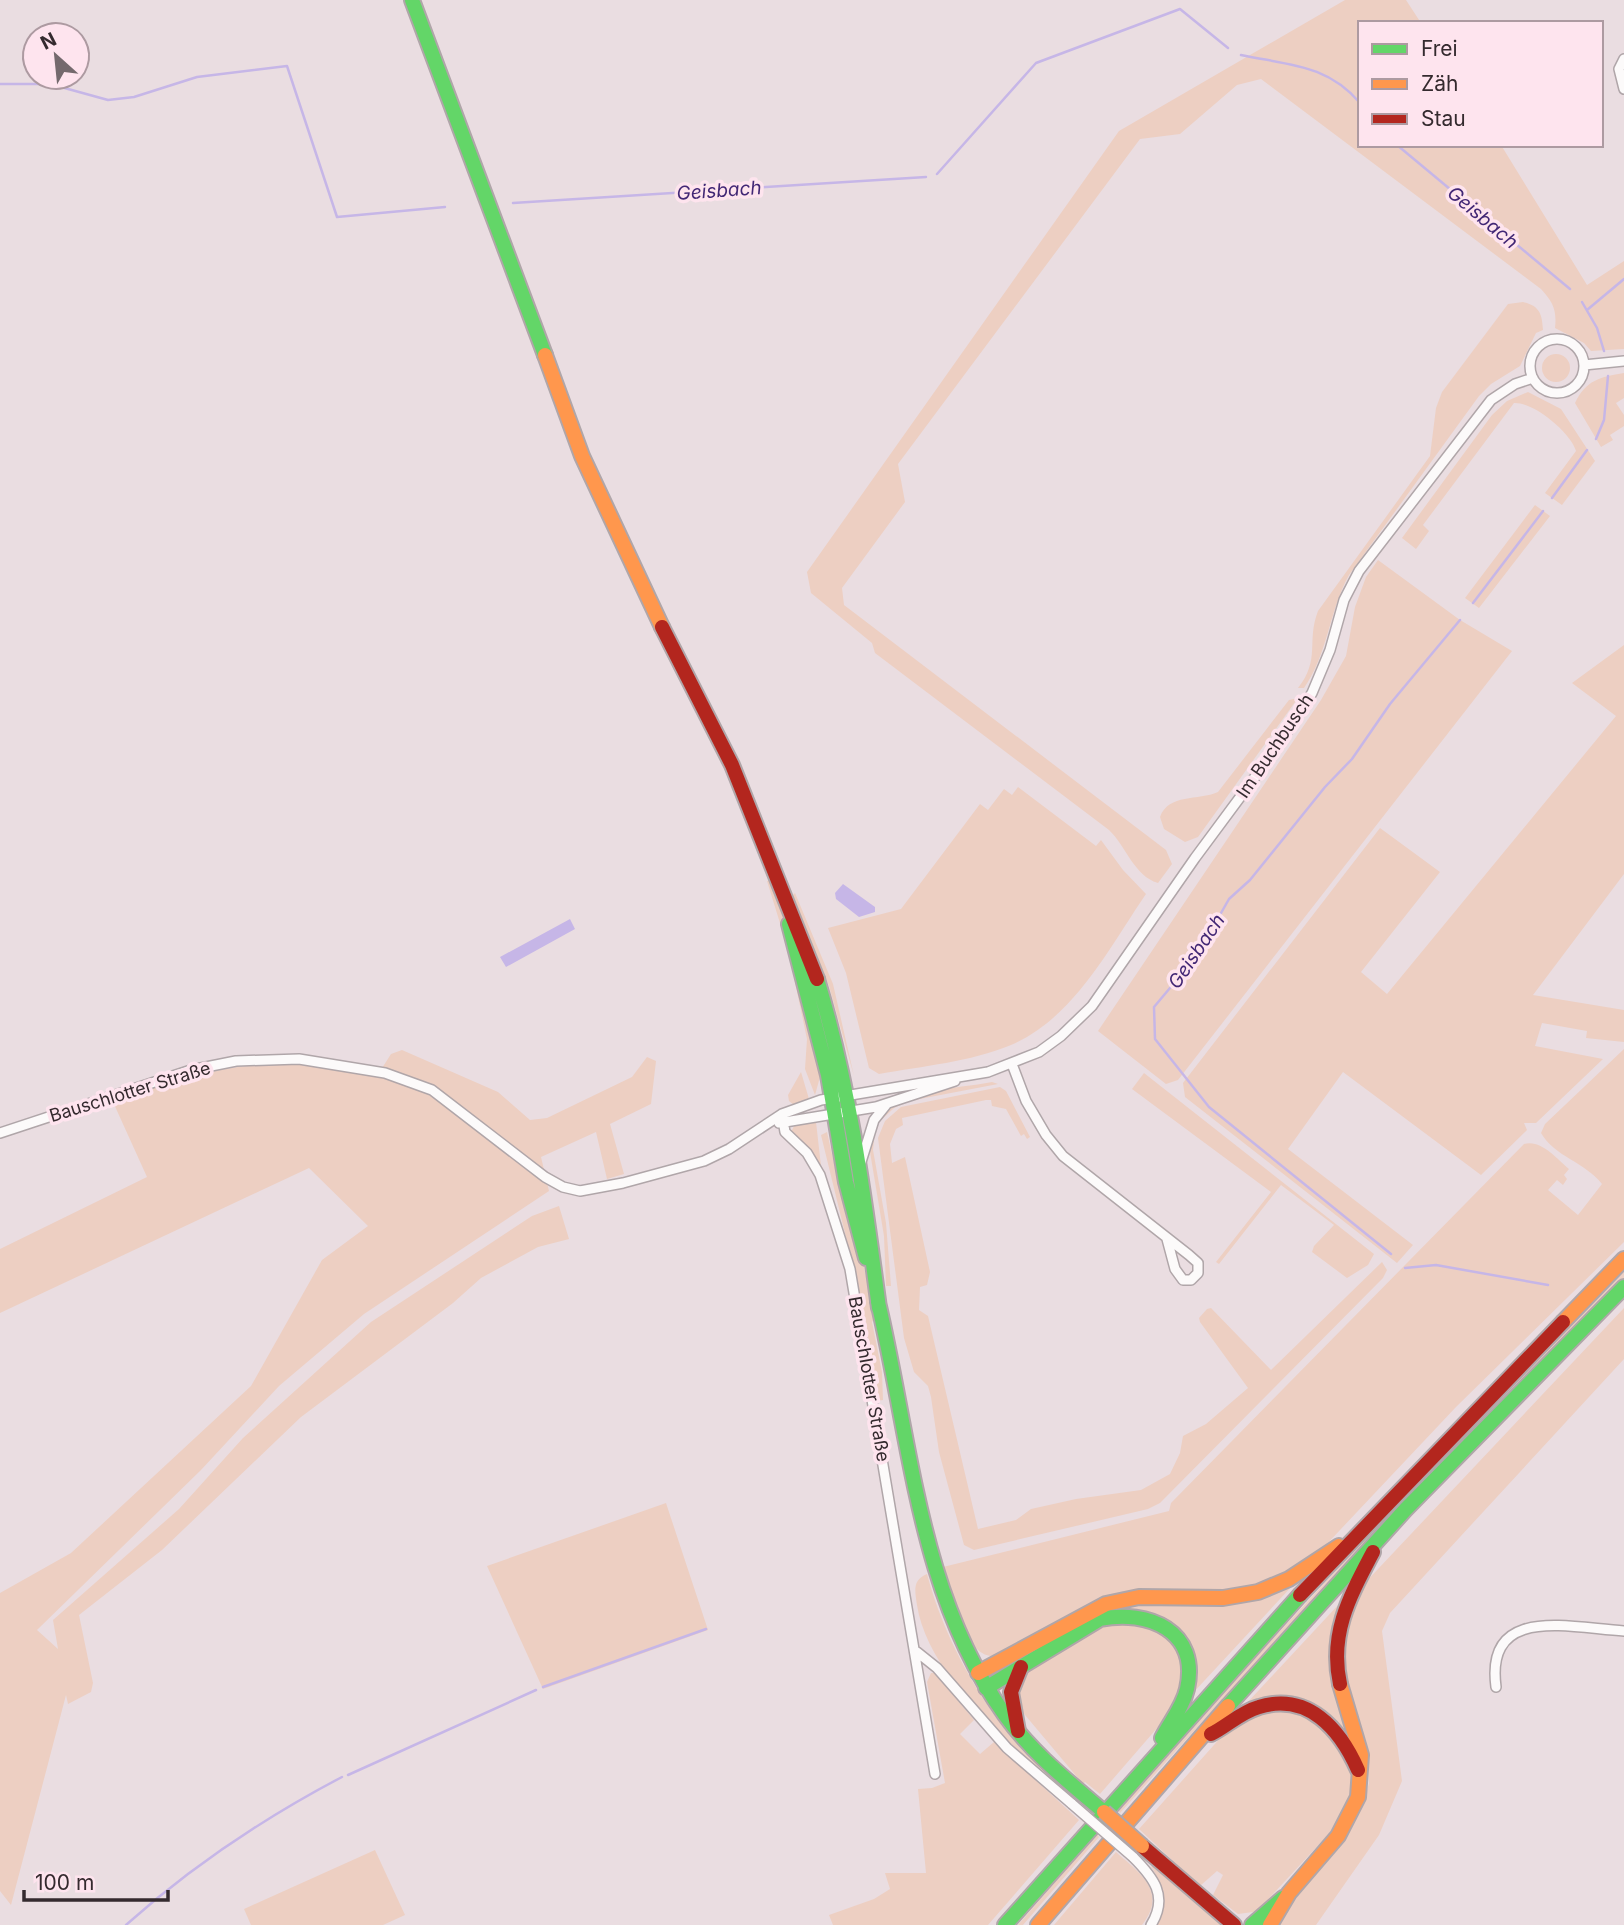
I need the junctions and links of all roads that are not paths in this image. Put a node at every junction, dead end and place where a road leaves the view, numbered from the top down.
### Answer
1 (412, 0) edge
2 (1624, 59) edge
3 (1624, 89) edge
4 (1624, 361) edge
5 (1584, 365) junction
6 (1533, 377) junction
7 (786, 898) junction
8 (1012, 1065) junction
9 (961, 1077) junction
10 (848, 1102) junction
11 (887, 1104) junction
12 (832, 1105) junction
13 (782, 1118) junction
14 (0, 1133) edge
15 (860, 1164) junction
16 (1167, 1239) junction
17 (1624, 1259) edge
18 (1624, 1287) edge
19 (879, 1308) junction
20 (1382, 1535) junction
21 (1353, 1538) junction
22 (1624, 1631) edge
23 (916, 1652) junction
24 (1020, 1667) junction
25 (978, 1673) junction
26 (1496, 1687) dead end
27 (986, 1688) junction
28 (1018, 1731) junction
29 (1202, 1738) junction
30 (1156, 1753) junction
31 (936, 1774) dead end
32 (1361, 1779) junction
33 (1138, 1852) junction
34 (1288, 1894) junction
35 (1271, 1924) edge
36 (1005, 1925) edge
37 (1038, 1925) edge
38 (1151, 1925) edge
39 (1234, 1925) edge
40 (1252, 1925) edge

1 - 7 main road
2 - 3 street
4 - 5 street
5 - 6 street
5 - 6 street
6 - 8 street, Im Buchbusch
7 - 10 main road
7 - 12 main road
8 - 9 street, Im Buchbusch
8 - 16 street
9 - 10 street, Im Buchbusch
9 - 11 street, Im Buchbusch
10 - 11 street, Im Buchbusch
10 - 12 street
10 - 12 street
10 - 15 main road
11 - 15 street
12 - 13 street, Bauschlotter Straße
12 - 13 street, Bauschlotter Straße
12 - 19 main road
13 - 14 street, Bauschlotter Straße
13 - 23 street, Bauschlotter Straße
15 - 19 main road
16 - 16 street
17 - 21 main road
18 - 20 main road
19 - 25 main road
20 - 29 main road
20 - 32 main road
21 - 25 main road
21 - 30 main road
22 - 26 street
23 - 31 street, Bauschlotter Straße
23 - 33 street, bridge
24 - 27 main road
24 - 28 main road
24 - 30 main road
25 - 27 main road
27 - 28 main road
28 - 33 main road, bridge
29 - 32 main road
29 - 37 main road
30 - 36 main road
32 - 34 main road
33 - 38 street
33 - 39 main road
34 - 35 main road
34 - 40 main road

